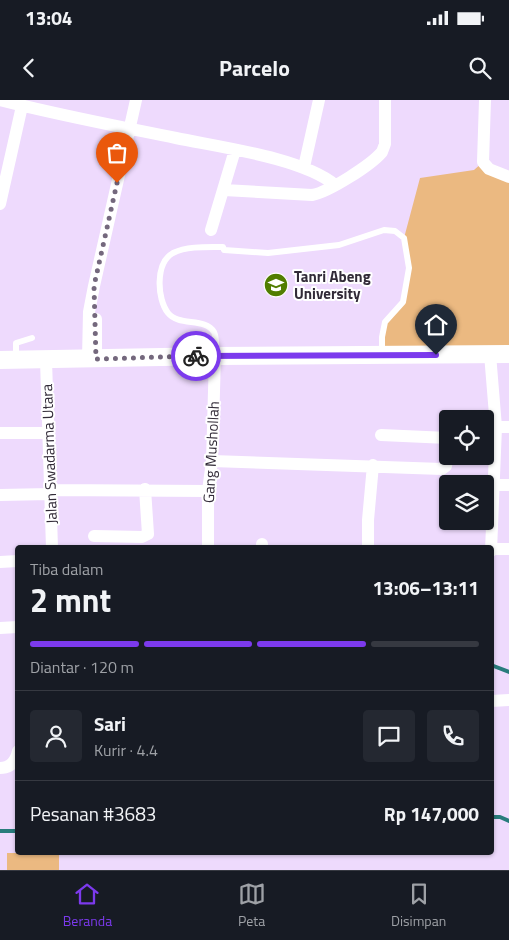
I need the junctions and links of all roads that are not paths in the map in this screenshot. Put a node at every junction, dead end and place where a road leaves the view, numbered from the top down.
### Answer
1 (0, 100) edge
2 (136, 100) edge
3 (320, 100) edge
4 (385, 100) edge
5 (485, 100) edge
6 (22, 106) junction
7 (56, 106) edge
8 (130, 129) junction
9 (235, 150) junction
10 (304, 167) junction
11 (509, 177) edge
12 (336, 185) junction
13 (224, 190) junction
14 (0, 204) edge
15 (211, 230) dead end
16 (32, 338) dead end
17 (490, 354) junction
18 (509, 354) edge
19 (216, 356) junction
20 (382, 356) junction
21 (92, 359) junction
22 (8, 360) edge
23 (46, 360) junction
24 (496, 426) junction
25 (509, 427) edge
26 (494, 431) edge
27 (0, 433) edge
28 (48, 433) junction
29 (381, 434) dead end
30 (439, 437) edge
31 (212, 461) junction
32 (373, 465) junction
33 (446, 465) edge
34 (494, 485) edge
35 (509, 485) edge
36 (145, 489) junction
37 (208, 491) junction
38 (50, 492) junction
39 (0, 495) edge
40 (492, 530) edge
41 (94, 536) dead end
42 (52, 545) edge
43 (208, 545) edge
44 (368, 545) edge
45 (491, 545) edge
46 (509, 549) edge
47 (494, 550) edge
48 (15, 561) edge
49 (0, 562) edge
50 (15, 627) edge
51 (0, 628) edge
52 (509, 700) edge
53 (494, 701) edge
54 (15, 760) edge
55 (0, 768) edge

1 - 6 street
2 - 8 street
3 - 10 street
4 - 12 street
5 - 11 street
6 - 7 street
6 - 14 street
7 - 8 street
8 - 9 street
8 - 21 street
9 - 10 street
9 - 13 street
10 - 12 street
12 - 13 street
13 - 15 street
16 - 22 lane
17 - 18 main road
17 - 20 main road
17 - 24 street
19 - 20 main road
19 - 20 lane
19 - 21 main road
19 - 31 street, Gang Mushollah
21 - 23 main road
22 - 23 main road
23 - 28 street, Jalan Swadarma Utara
24 - 25 street
24 - 26 street
27 - 28 street
28 - 38 street, Jalan Swadarma Utara
29 - 30 street
31 - 32 street
31 - 37 street, Gang Mushollah
32 - 33 street
32 - 44 street
34 - 35 street
36 - 37 street
36 - 38 street
36 - 41 street
37 - 43 street, Gang Mushollah
38 - 39 street
38 - 42 street, Jalan Swadarma Utara
40 - 45 street
46 - 47 street
48 - 49 street
50 - 51 street
52 - 53 street
54 - 55 street

